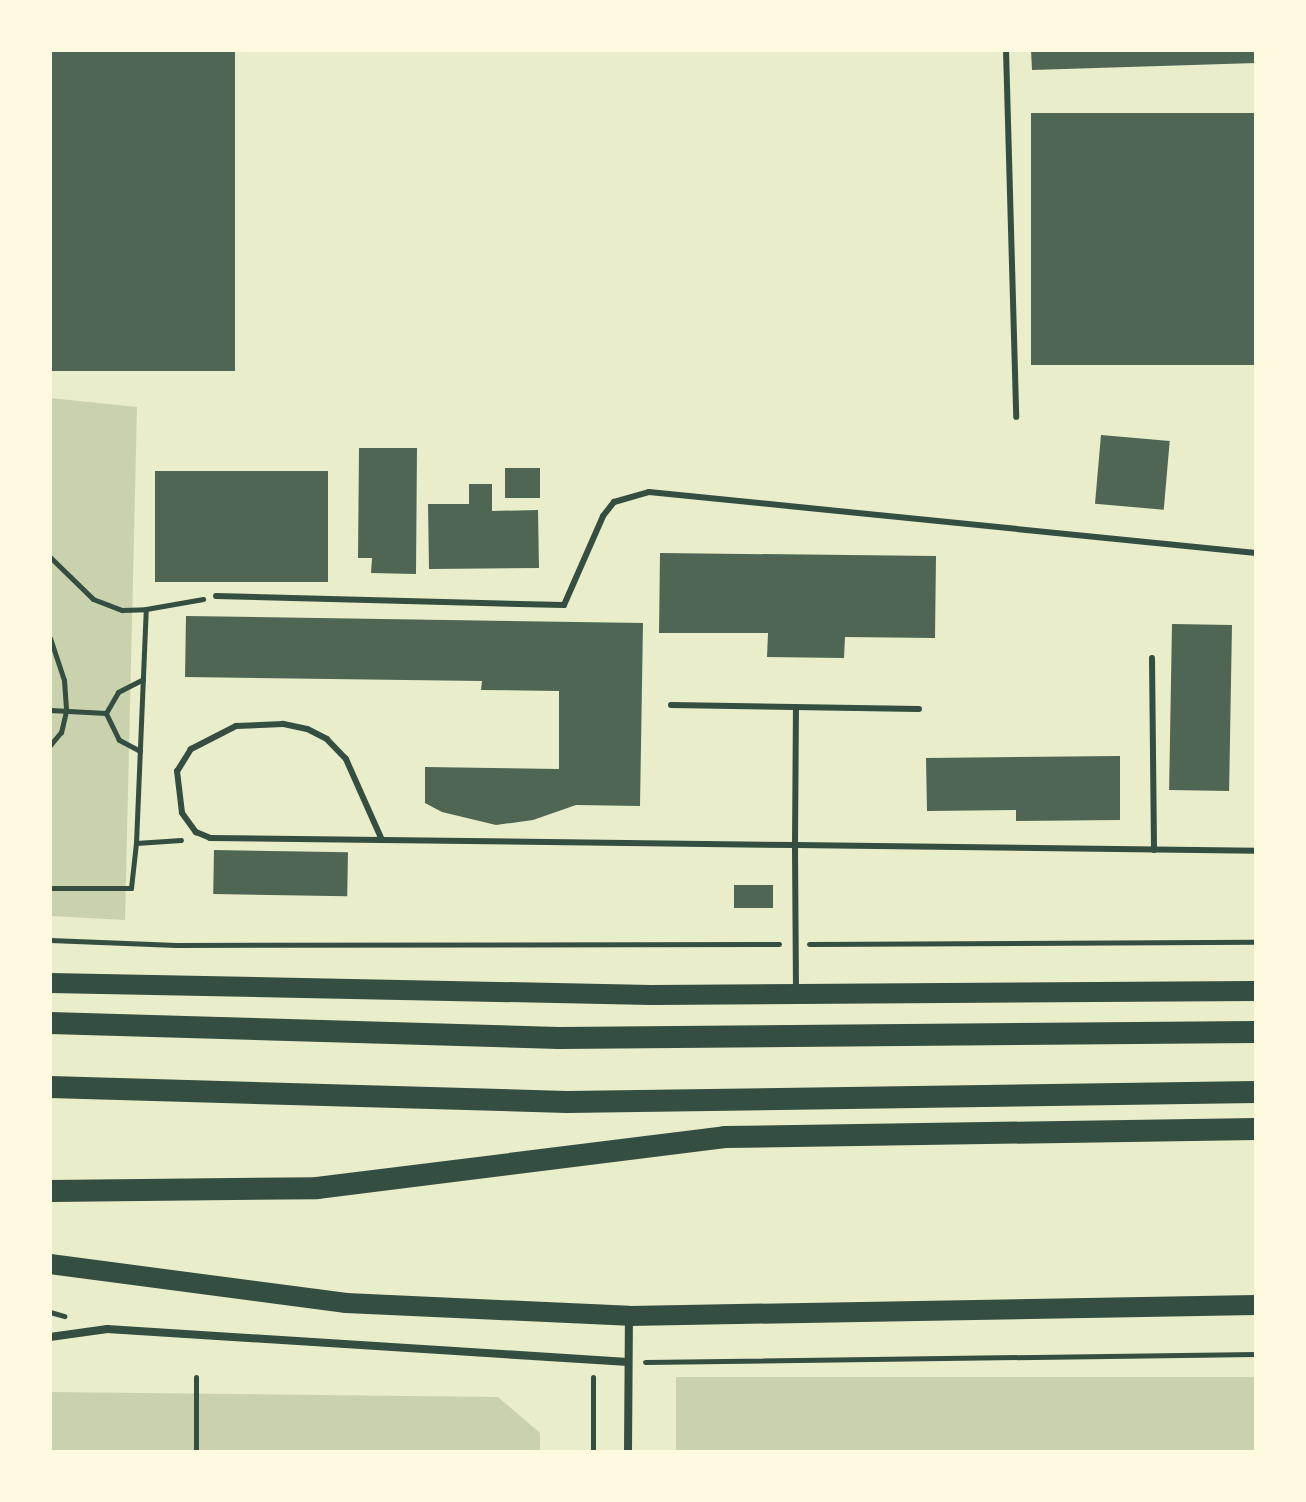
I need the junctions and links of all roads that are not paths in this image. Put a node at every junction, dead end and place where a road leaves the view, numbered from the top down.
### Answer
1 (1006, 50) edge
2 (1016, 417) dead end
3 (1256, 553) edge
4 (216, 596) road end
5 (1152, 658) dead end
6 (671, 705) dead end
7 (796, 707) junction
8 (919, 709) dead end
9 (382, 840) junction
10 (795, 845) junction
11 (1154, 850) junction
12 (1256, 851) edge
13 (50, 983) edge
14 (1256, 991) edge
15 (796, 995) junction
16 (50, 1023) edge
17 (1256, 1032) edge
18 (50, 1087) edge
19 (1256, 1092) edge
20 (1256, 1129) edge
21 (50, 1191) edge
22 (50, 1264) edge
23 (1256, 1305) edge
24 (629, 1316) junction
25 (50, 1337) edge
26 (628, 1362) junction
27 (628, 1452) edge

1 - 2 lane
3 - 4 lane
5 - 11 lane
6 - 7 lane
7 - 8 lane
7 - 10 lane
9 - 9 lane
9 - 10 lane
10 - 11 lane
10 - 15 lane
11 - 12 lane
13 - 15 main road
14 - 15 main road
16 - 17 highway
18 - 19 highway
20 - 21 highway
22 - 24 main road
23 - 24 main road
24 - 26 street
25 - 26 street
26 - 27 street

